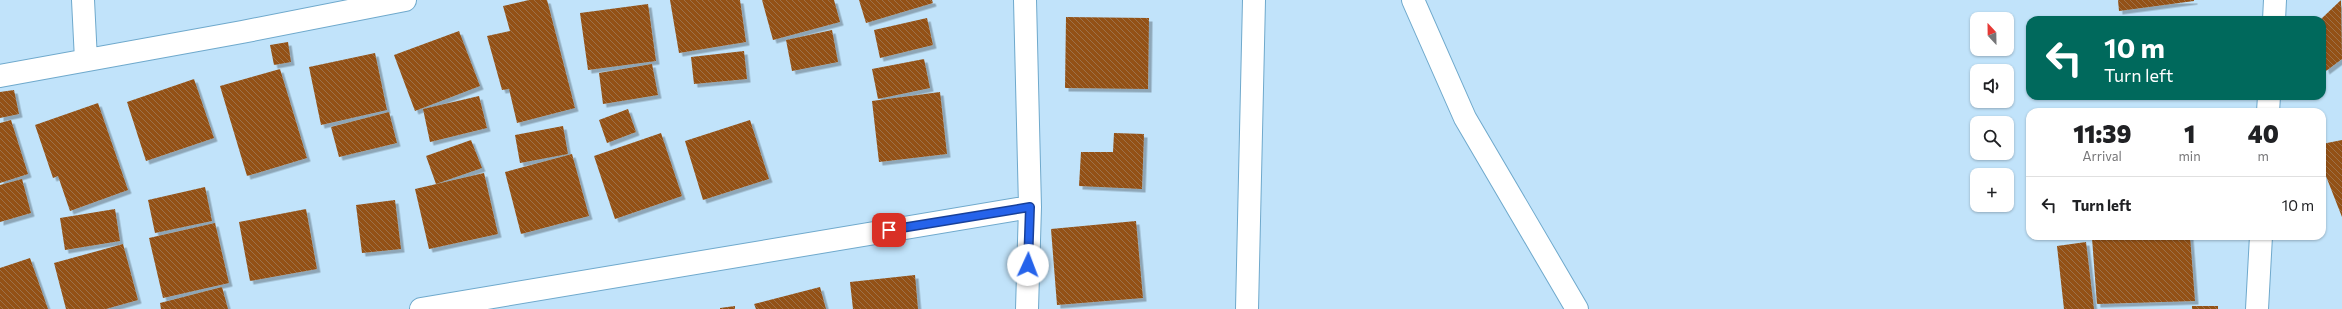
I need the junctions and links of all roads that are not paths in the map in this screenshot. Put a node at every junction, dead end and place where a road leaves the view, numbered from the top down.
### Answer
1 (83, 0) edge
2 (405, 0) edge
3 (1025, 0) edge
4 (1254, 0) edge
5 (1413, 0) edge
6 (2275, 0) edge
7 (2274, 16) edge
8 (86, 60) junction
9 (0, 76) edge
10 (1030, 207) junction
11 (2261, 240) edge
12 (421, 309) edge
13 (1027, 309) edge
14 (1247, 309) edge
15 (1577, 309) edge
16 (2257, 309) edge

1 - 8 street
2 - 8 street
3 - 10 street
4 - 14 street
5 - 15 street
6 - 7 street
8 - 9 street
10 - 12 street
10 - 13 street
11 - 16 street

